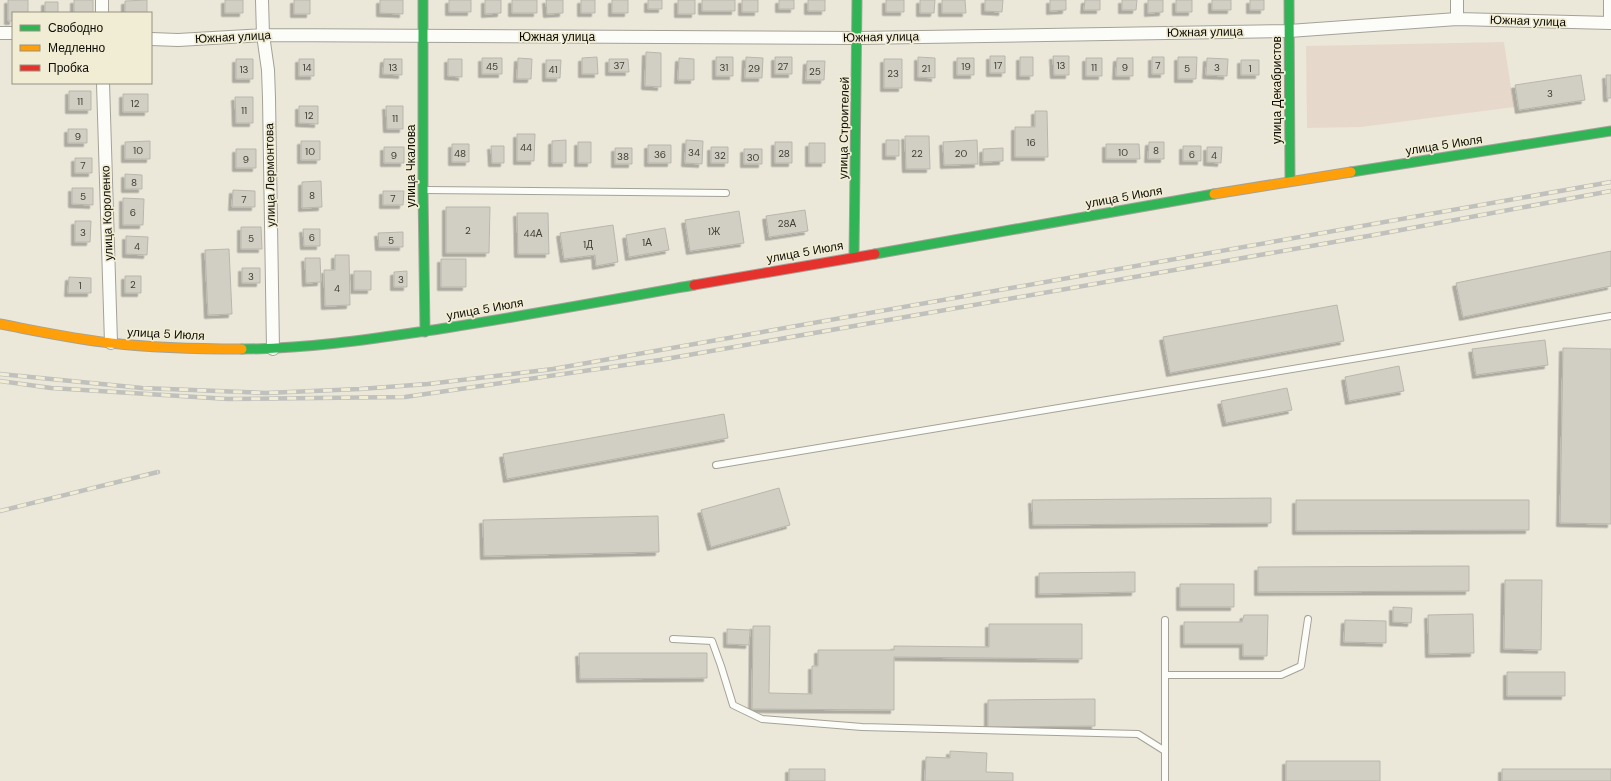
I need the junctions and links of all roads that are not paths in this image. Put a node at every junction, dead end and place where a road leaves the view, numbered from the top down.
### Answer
1 (102, 0) edge
2 (262, 0) edge
3 (422, 0) edge
4 (857, 0) edge
5 (1289, 0) edge
6 (1457, 0) edge
7 (1610, 0) edge
8 (102, 12) edge
9 (1457, 19) junction
10 (1289, 31) junction
11 (0, 33) edge
12 (12, 33) edge
13 (263, 35) junction
14 (422, 36) junction
15 (857, 38) junction
16 (152, 39) edge
17 (103, 84) edge
18 (1611, 130) edge
19 (1290, 181) junction
20 (422, 190) junction
21 (726, 193) dead end
22 (854, 256) junction
23 (1611, 316) edge
24 (0, 324) edge
25 (425, 332) junction
26 (111, 343) junction
27 (272, 350) junction
28 (716, 465) dead end
29 (1308, 619) dead end
30 (1164, 620) dead end
31 (673, 639) dead end
32 (1165, 675) junction
33 (1165, 751) junction
34 (1165, 781) edge

1 - 8 street
2 - 13 street, улица Лермонтова
3 - 14 main road, улица Чкалова
4 - 15 main road, улица Строителей
5 - 10 main road, улица Декабристов
6 - 9 street
7 - 9 street, Южная улица
9 - 10 street, Южная улица
10 - 15 street, Южная улица
10 - 19 main road, улица Декабристов
11 - 12 street
13 - 14 street, Южная улица
13 - 16 street, Южная улица
13 - 27 street, улица Лермонтова
14 - 15 street, Южная улица
14 - 20 main road, улица Чкалова
15 - 22 main road, улица Строителей
17 - 26 street, улица Короленко
18 - 19 main road, улица 5 Июля
19 - 22 main road, улица 5 Июля
20 - 21 lane
20 - 25 main road, улица Чкалова
22 - 25 main road, улица 5 Июля
23 - 28 lane
24 - 26 main road, улица 5 Июля
25 - 27 main road, улица 5 Июля
26 - 27 main road, улица 5 Июля
29 - 32 lane
30 - 32 lane
31 - 33 lane
32 - 33 lane
33 - 34 lane

